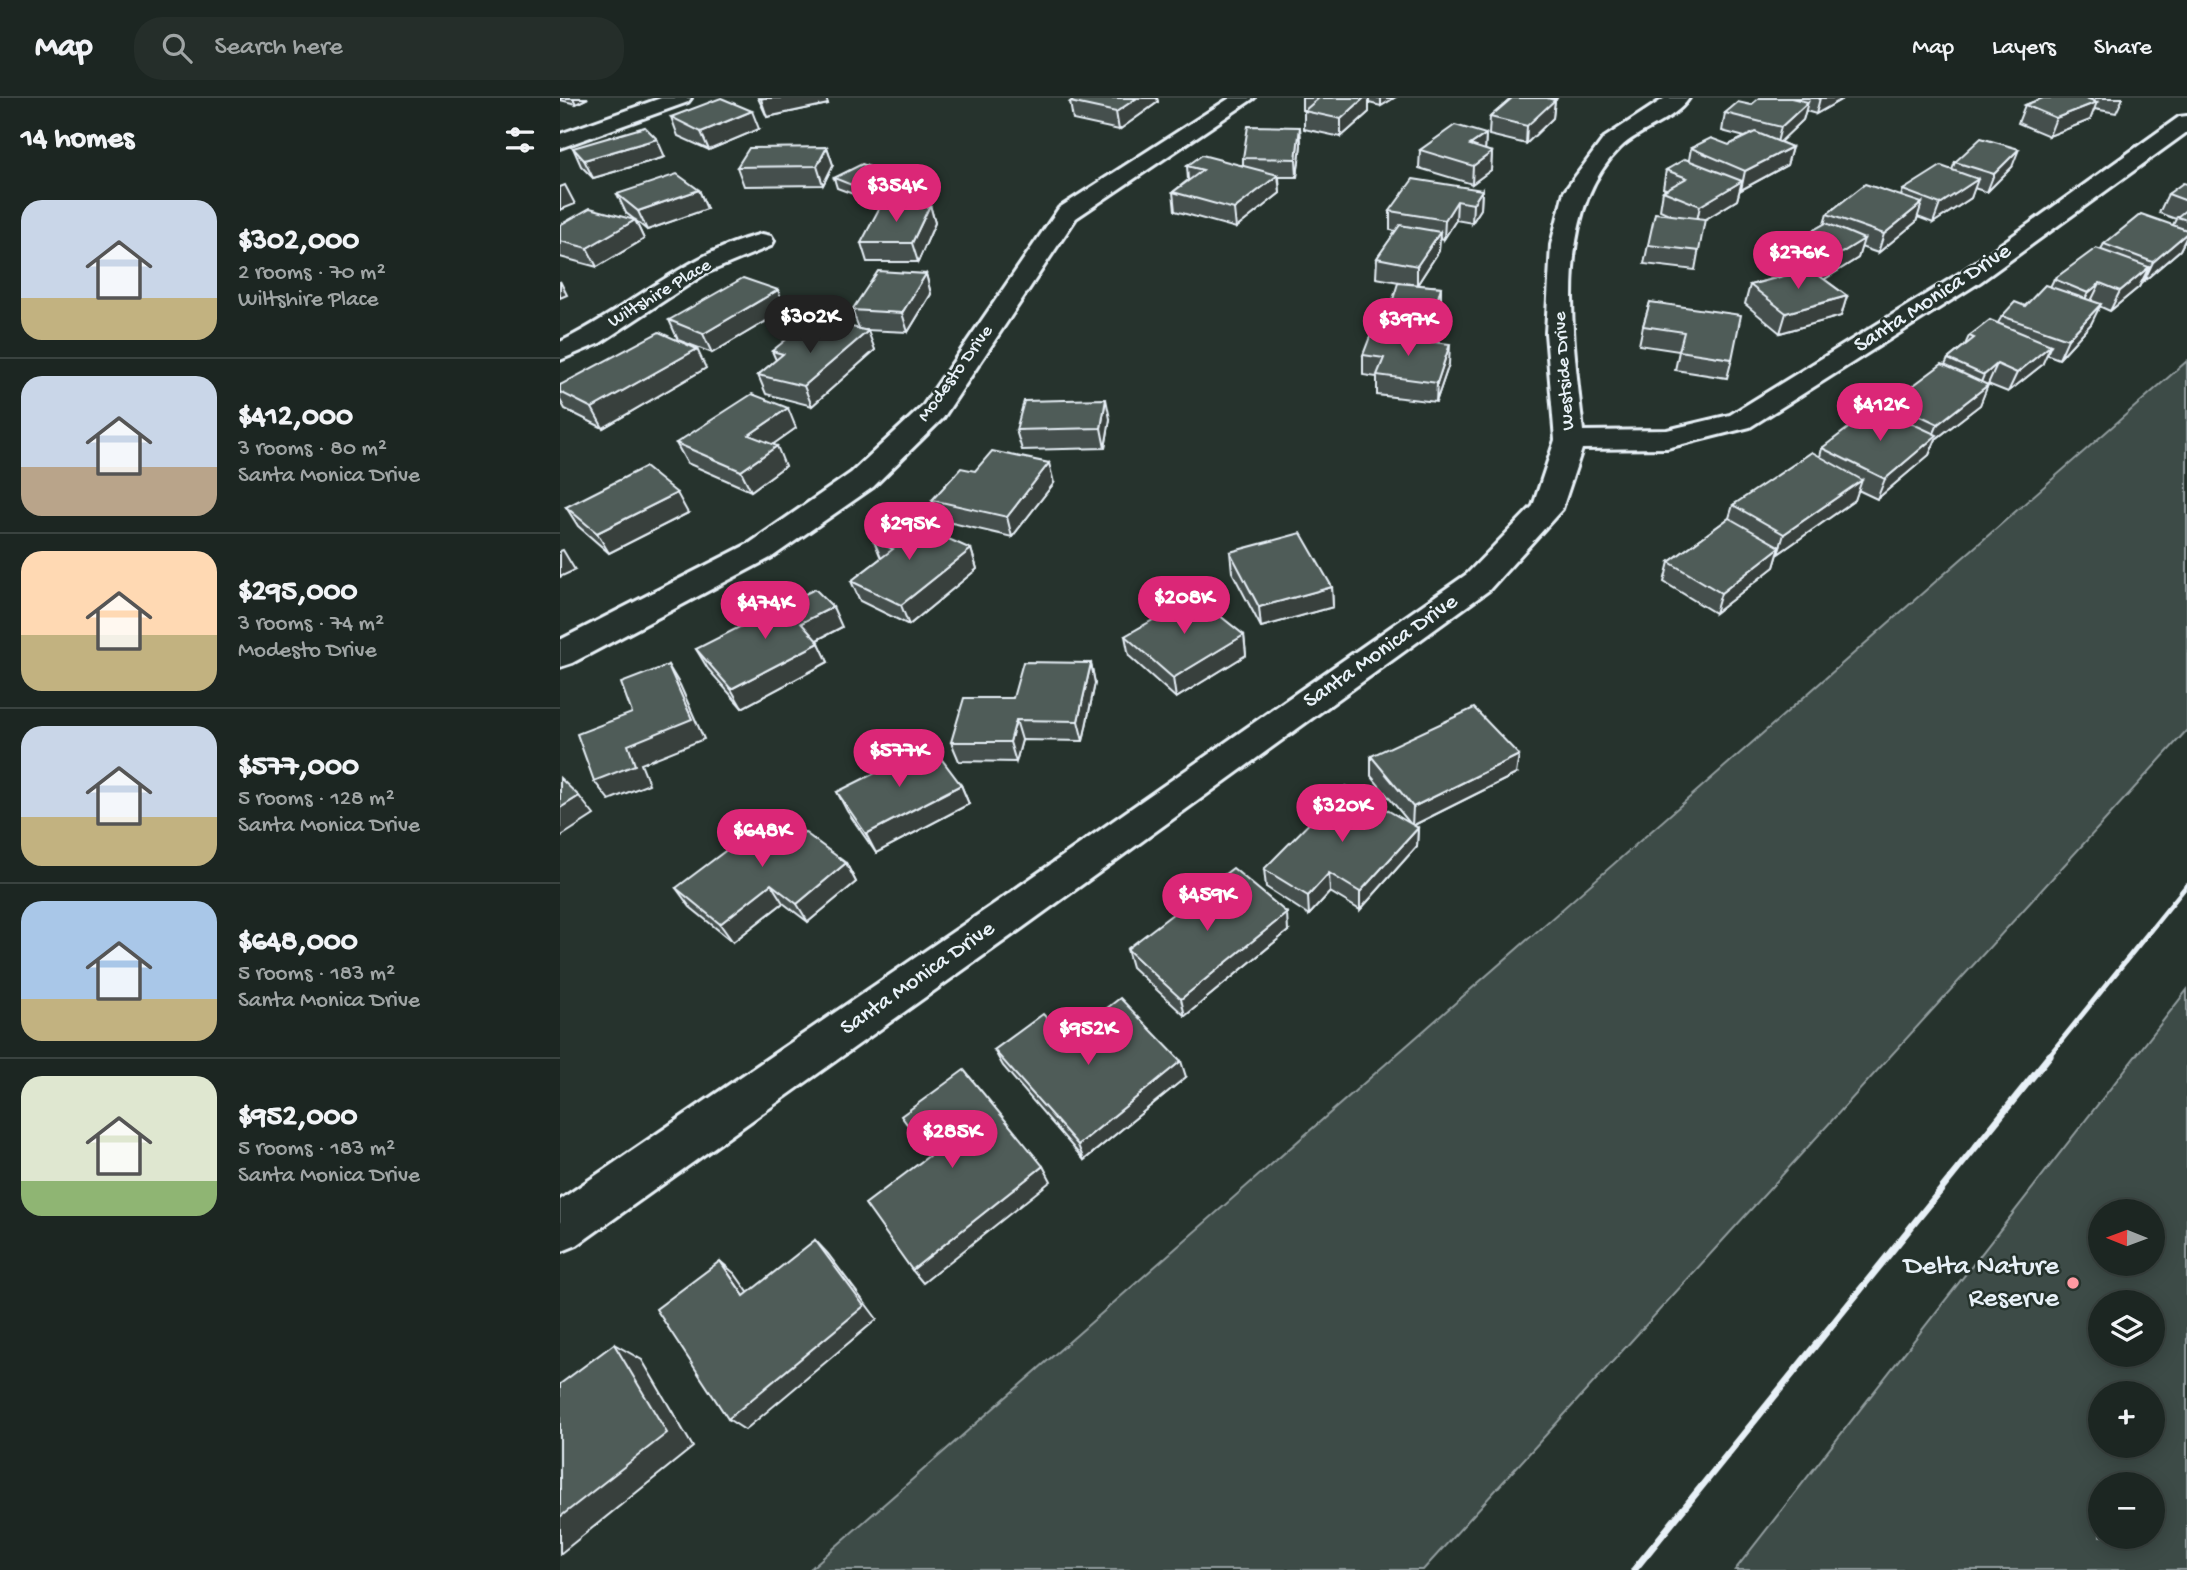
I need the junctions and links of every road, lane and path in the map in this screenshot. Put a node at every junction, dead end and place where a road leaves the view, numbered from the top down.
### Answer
1 (681, 98) edge
2 (1244, 98) edge
3 (1679, 98) edge
4 (2187, 122) edge
5 (560, 141) edge
6 (762, 241) dead end
7 (560, 352) edge
8 (1570, 440) junction
9 (560, 654) edge
10 (560, 1228) edge

1 - 5 street
2 - 9 street, Modesto Drive
3 - 8 street, Westside Drive
4 - 8 street, Santa Monica Drive
6 - 7 street, Wiltshire Place
8 - 10 street, Santa Monica Drive

